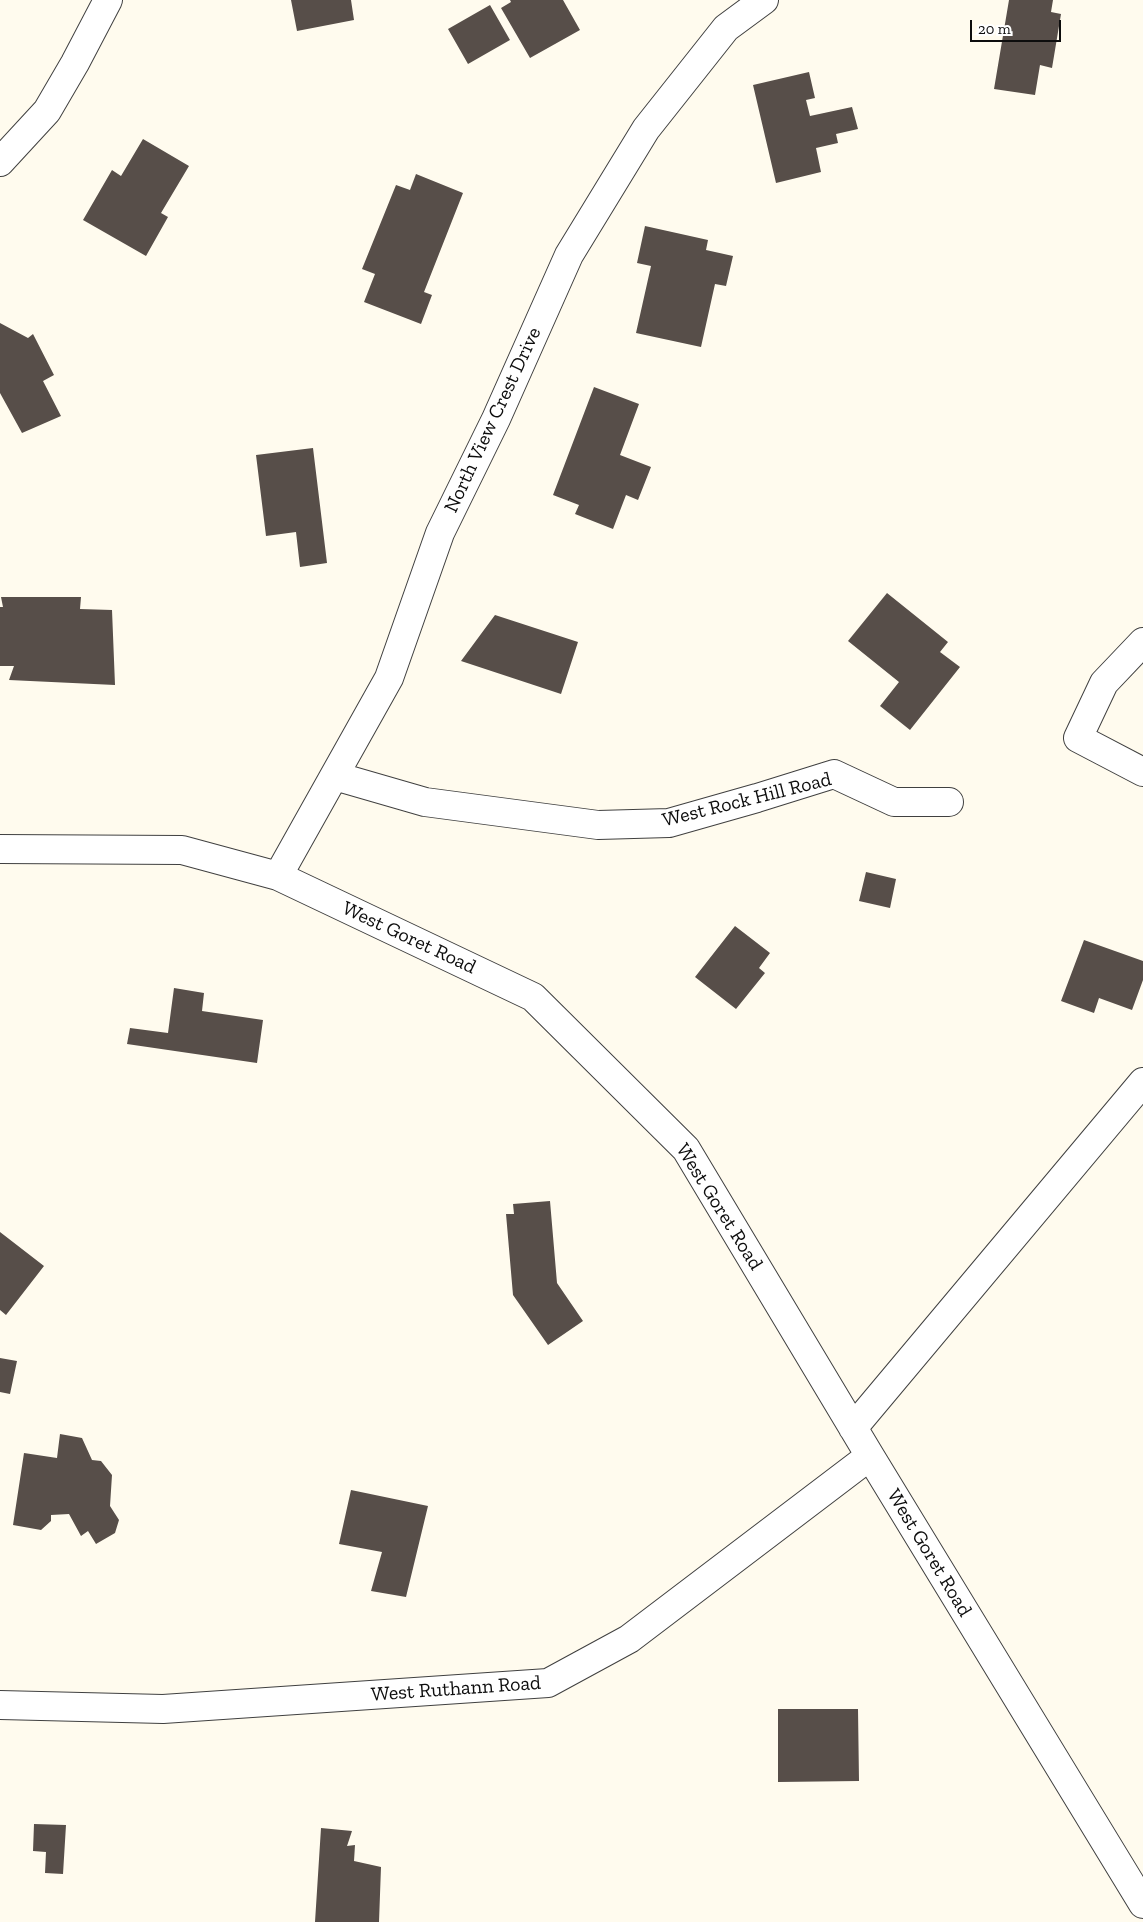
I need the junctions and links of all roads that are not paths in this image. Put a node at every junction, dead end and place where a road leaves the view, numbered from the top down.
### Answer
1 (108, 0) edge
2 (764, 0) edge
3 (0, 162) edge
4 (1143, 642) edge
5 (1143, 772) edge
6 (335, 776) junction
7 (949, 802) dead end
8 (0, 849) edge
9 (278, 876) junction
10 (1143, 1082) edge
11 (853, 1428) junction
12 (870, 1456) junction
13 (0, 1705) edge
14 (1143, 1904) edge

1 - 3 street
2 - 6 street, North View Crest Drive
4 - 5 street
6 - 7 street, West Rock Hill Road
6 - 9 street, North View Crest Drive
8 - 9 street, West Goret Road
9 - 11 street, West Goret Road
10 - 11 street
11 - 12 street, West Goret Road
12 - 13 street, West Ruthann Road
12 - 14 street, West Goret Road

